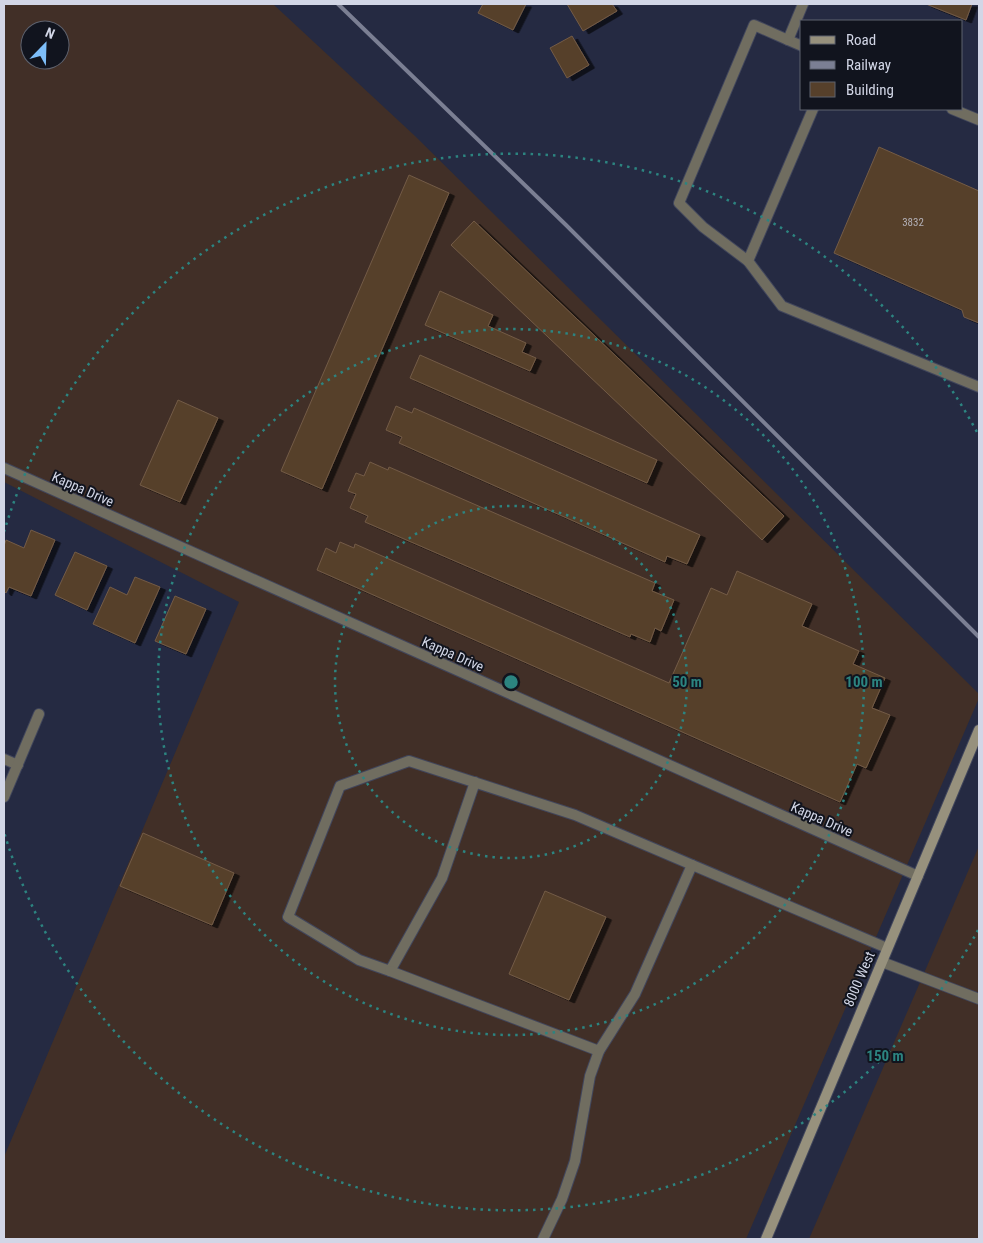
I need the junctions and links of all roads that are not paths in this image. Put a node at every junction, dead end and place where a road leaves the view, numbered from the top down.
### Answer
1 (803, 4) edge
2 (788, 40) junction
3 (800, 45) edge
4 (813, 110) edge
5 (954, 110) edge
6 (979, 120) edge
7 (748, 261) junction
8 (979, 387) edge
9 (4, 468) edge
10 (39, 714) dead end
11 (979, 730) edge
12 (4, 759) edge
13 (18, 764) junction
14 (475, 782) junction
15 (4, 797) edge
16 (692, 865) junction
17 (918, 876) junction
18 (887, 948) junction
19 (882, 962) junction
20 (390, 971) junction
21 (979, 999) edge
22 (600, 1051) junction
23 (543, 1239) edge
24 (766, 1239) edge

1 - 2 street
2 - 3 street
2 - 7 street
4 - 7 street
5 - 6 street
7 - 8 street
9 - 17 street, Kappa Drive
10 - 13 street
11 - 17 street, 8000 West
12 - 13 street
13 - 15 street
14 - 16 street
14 - 20 street
14 - 20 street
16 - 18 street
16 - 22 street
17 - 18 street, 8000 West
18 - 19 street, 8000 West
19 - 21 street
19 - 24 street, 8000 West
20 - 22 street
22 - 23 street

